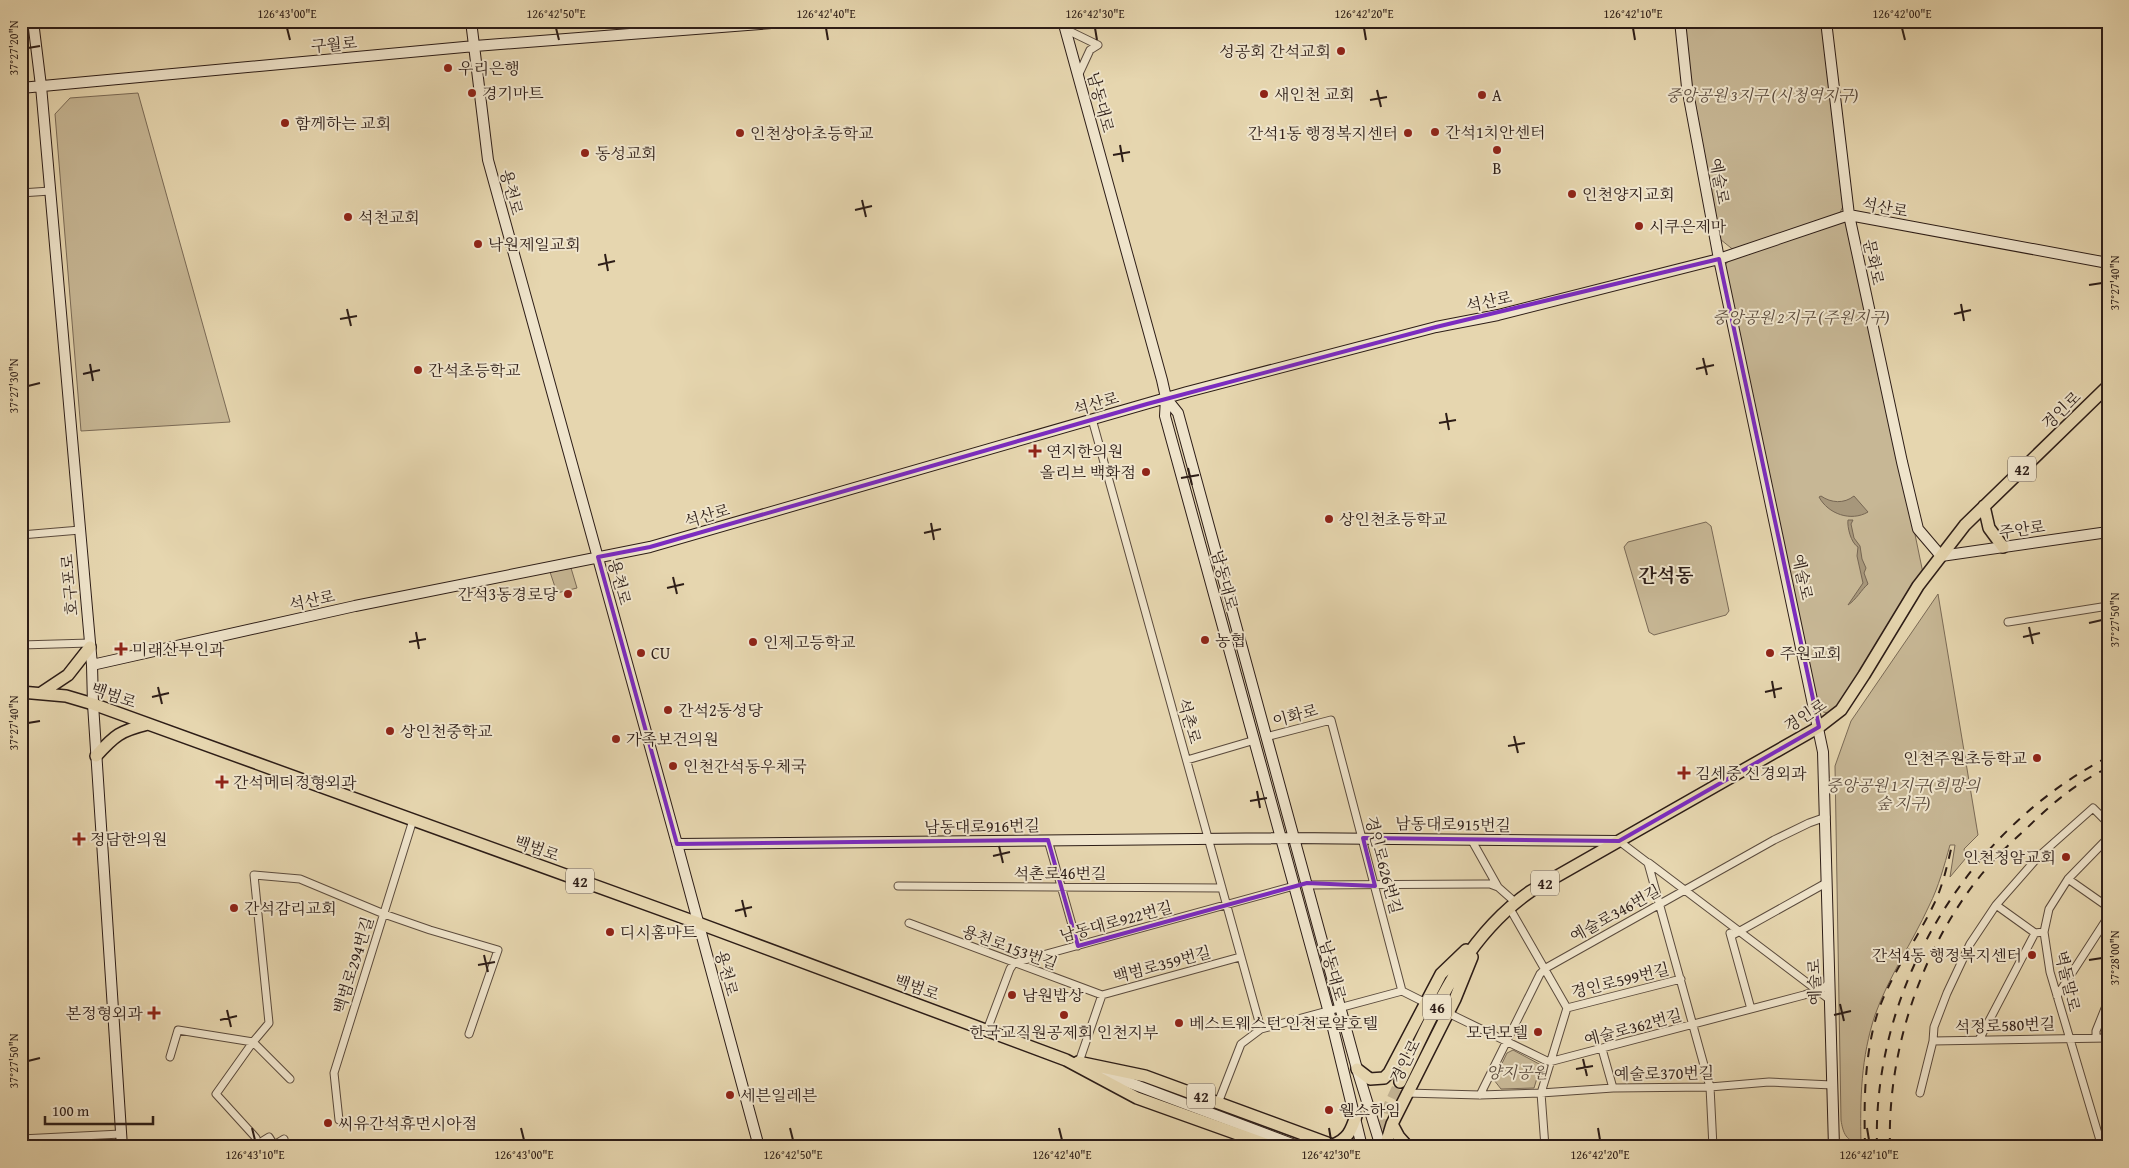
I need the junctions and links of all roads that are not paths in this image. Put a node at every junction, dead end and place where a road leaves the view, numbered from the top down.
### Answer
1 (33, 21) edge
2 (471, 21) edge
3 (798, 21) edge
4 (1680, 21) edge
5 (1826, 21) edge
6 (1064, 25) edge
7 (475, 46) junction
8 (1078, 76) junction
9 (41, 86) junction
10 (21, 88) edge
11 (50, 191) junction
12 (21, 193) edge
13 (1849, 215) junction
14 (1719, 258) junction
15 (2108, 263) edge
16 (2108, 386) edge
17 (1166, 398) junction
18 (1092, 419) junction
19 (1984, 506) junction
20 (80, 530) junction
21 (2108, 532) edge
22 (21, 535) edge
23 (2003, 547) junction
24 (1941, 556) junction
25 (598, 557) junction
26 (2108, 606) edge
27 (2008, 622) dead end
28 (21, 642) edge
29 (90, 645) junction
30 (92, 665) junction
31 (21, 692) edge
32 (41, 693) junction
33 (93, 704) junction
34 (1331, 720) joint
35 (148, 724) junction
36 (1819, 727) junction
37 (1266, 737) junction
38 (1255, 740) junction
39 (96, 756) junction
40 (1186, 760) junction
41 (1826, 818) junction
42 (413, 820) junction
43 (2108, 823) edge
44 (1288, 838) junction
45 (1363, 838) junction
46 (2108, 838) edge
47 (1209, 839) junction
48 (1472, 839) junction
49 (1048, 840) junction
50 (1618, 841) junction
51 (677, 844) junction
52 (1648, 863) junction
53 (2068, 879) junction
54 (1826, 883) junction
55 (1308, 885) junction
56 (898, 886) dead end
57 (1294, 886) junction
58 (1375, 886) junction
59 (1061, 887) junction
60 (1498, 887) junction
61 (1222, 888) junction
62 (1684, 890) junction
63 (1512, 904) junction
64 (1660, 904) junction
65 (1226, 905) junction
66 (1996, 906) junction
67 (2108, 907) edge
68 (384, 914) junction
69 (2108, 917) edge
70 (698, 923) junction
71 (909, 924) dead end
72 (2044, 932) junction
73 (2036, 933) junction
74 (1734, 934) junction
75 (1480, 937) junction
76 (1078, 946) junction
77 (1240, 957) junction
78 (1014, 963) junction
79 (1544, 970) junction
80 (1681, 979) junction
81 (1829, 984) junction
82 (1814, 990) junction
83 (1402, 991) junction
84 (1102, 995) junction
85 (2057, 996) junction
86 (1830, 1000) junction
87 (2108, 1001) edge
88 (1426, 1002) junction
89 (1340, 1007) junction
90 (1567, 1008) junction
91 (1751, 1009) junction
92 (1328, 1010) junction
93 (1448, 1013) junction
94 (1694, 1025) junction
95 (1262, 1029) junction
96 (987, 1030) junction
97 (469, 1034) dead end
98 (2068, 1037) junction
99 (2096, 1037) junction
100 (2108, 1038) edge
101 (1979, 1040) junction
102 (1507, 1041) junction
103 (1933, 1041) junction
104 (253, 1042) junction
105 (1602, 1049) junction
106 (170, 1057) dead end
107 (1066, 1060) junction
108 (1079, 1062) junction
109 (1549, 1062) junction
110 (1357, 1070) junction
111 (1389, 1073) junction
112 (290, 1079) dead end
113 (1832, 1085) junction
114 (1405, 1086) junction
115 (1710, 1087) junction
116 (1613, 1088) junction
117 (1541, 1093) junction
118 (1920, 1093) dead end
119 (1480, 1095) junction
120 (1218, 1103) junction
121 (1356, 1116) junction
122 (339, 1120) dead end
123 (1392, 1124) junction
124 (121, 1134) junction
125 (256, 1138) dead end
126 (21, 1139) edge
127 (284, 1139) dead end
128 (1335, 1146) edge
129 (122, 1147) edge
130 (252, 1147) edge
131 (759, 1147) edge
132 (1274, 1147) edge
133 (1300, 1147) edge
134 (1362, 1147) edge
135 (1381, 1147) edge
136 (1386, 1147) edge
137 (1408, 1147) edge
138 (1545, 1147) edge
139 (1713, 1147) edge
140 (1834, 1147) edge
141 (2102, 1147) edge

1 - 9 main road, 호구포로
2 - 7 main road, 용천로
3 - 7 main road, 구월로
4 - 14 main road, 예술로
5 - 13 main road, 문화로
6 - 8 main road, 남동대로
6 - 8 street
7 - 9 main road, 구월로
7 - 25 main road, 용천로
8 - 17 main road, 남동대로
9 - 10 main road, 구월로
9 - 11 main road, 호구포로
11 - 12 street
11 - 20 main road, 호구포로
13 - 14 main road, 석산로
13 - 15 main road, 석산로
13 - 24 main road, 문화로
14 - 17 main road, 석산로
14 - 36 main road, 예술로
16 - 19 main road, 경인로 / 42
17 - 18 main road, 석산로
17 - 37 main road
17 - 38 main road, 남동대로
18 - 25 main road, 석산로
18 - 40 street, 석촌로
19 - 23 main road
19 - 24 main road, 경인로 / 42
20 - 22 street
20 - 29 main road, 호구포로
21 - 23 main road, 주안로
23 - 24 main road, 주안로
24 - 36 main road, 경인로 / 42
25 - 30 main road, 석산로
25 - 51 main road, 용천로
26 - 27 street
28 - 29 street
29 - 30 main road, 호구포로
29 - 32 main road
30 - 33 main road, 호구포로
31 - 32 main road, 백범로 / 42
32 - 33 main road, 백범로 / 42
33 - 35 main road, 백범로 / 42
33 - 39 main road, 호구포로
34 - 37 street, 이화로
34 - 45 street, 경인로626번길
35 - 39 main road
35 - 42 main road, 백범로 / 42
36 - 41 main road, 예술로
36 - 50 main road, 경인로 / 42
37 - 44 main road
38 - 40 street, 이화로
38 - 44 main road, 남동대로
39 - 124 main road, 호구포로
40 - 47 street, 석촌로
41 - 54 main road, 예술로
41 - 62 street, 예술로346번길
42 - 68 street, 백범로294번길
42 - 70 main road, 백범로 / 42
43 - 66 street
44 - 45 main road, 남동대로915번길
44 - 47 main road, 남동대로916번길
44 - 55 main road
44 - 57 main road, 남동대로
45 - 48 main road, 남동대로915번길
45 - 58 street, 경인로626번길
46 - 53 street, 벽돌말로
47 - 49 main road, 남동대로916번길
47 - 61 street, 석촌로
48 - 50 main road, 남동대로915번길
48 - 60 street
49 - 51 main road, 남동대로916번길
49 - 59 street
50 - 52 street
50 - 63 main road, 경인로 / 42
51 - 70 main road, 용천로
52 - 62 street
52 - 64 street, 경인로599번길
53 - 67 street
53 - 72 street, 벽돌말로
54 - 74 street
54 - 81 main road, 예술로
55 - 58 street
55 - 89 main road
56 - 59 street, 석촌로46번길
57 - 65 street, 남동대로922번길
57 - 92 main road, 남동대로
58 - 60 street
58 - 83 street, 경인로626번길
59 - 61 street, 석촌로46번길
59 - 76 street
60 - 63 street
61 - 65 street, 석촌로
62 - 64 street, 예술로346번길
62 - 74 street
63 - 75 main road, 경인로 / 42
63 - 79 street
64 - 79 street, 예술로346번길
64 - 80 street, 경인로599번길
65 - 76 street, 남동대로922번길
65 - 77 street, 석촌로
66 - 73 street
66 - 103 street
68 - 97 street
68 - 104 street
68 - 122 street, 백범로294번길
69 - 85 street
70 - 96 main road, 백범로 / 42
70 - 131 main road, 용천로
71 - 78 street, 용천로153번길
72 - 73 street
72 - 85 street, 벽돌말로
73 - 101 street
74 - 82 street
74 - 91 street
75 - 88 main road, 경인로 / 42
75 - 93 main road, 경인로 / 42
75 - 114 main road, 경인로 / 46
76 - 78 street, 남동대로922번길
77 - 84 street, 백범로359번길
77 - 95 street, 석촌로
78 - 84 street, 용천로153번길
78 - 96 street
79 - 90 street
79 - 102 street, 예술로346번길
80 - 90 street, 경인로599번길
80 - 94 street, 경인로599번길
81 - 82 street, 예술로362번길
81 - 86 main road, 예술로
82 - 86 street
82 - 91 street, 예술로362번길
83 - 88 street
83 - 89 street
84 - 108 street, 백범로359번길
85 - 98 street, 벽돌말로
86 - 113 main road, 예술로
87 - 99 street
88 - 111 main road, 경인로 / 42
89 - 92 street
89 - 110 main road
90 - 109 street
91 - 94 street, 예술로362번길
92 - 95 street
92 - 121 main road, 남동대로
93 - 102 street
93 - 114 main road, 경인로 / 42
94 - 105 street, 예술로362번길
94 - 115 street, 경인로599번길
95 - 120 street
96 - 107 main road, 백범로 / 42
98 - 99 street, 석정로580번길
98 - 101 street, 석정로580번길
98 - 141 street, 벽돌말로
99 - 100 street, 석정로580번길
101 - 103 street, 석정로580번길
102 - 109 street
102 - 119 street, 예술로346번길
103 - 118 street
104 - 106 street
104 - 112 street
104 - 125 street
105 - 109 street, 예술로362번길
105 - 116 street
107 - 108 main road, 백범로 / 42
107 - 132 main road, 백범로 / 42
107 - 133 main road, 백범로
108 - 120 main road, 백범로 / 42
109 - 117 street
110 - 111 main road
110 - 135 main road
111 - 114 main road
113 - 115 street, 예술로370번길
113 - 140 main road, 예술로
114 - 119 street, 예술로370번길
114 - 123 main road, 경인로 / 42
115 - 116 street, 예술로370번길
115 - 139 street, 경인로599번길
116 - 117 street, 예술로370번길
117 - 119 street, 예술로370번길
117 - 138 street
120 - 128 main road, 백범로 / 42
121 - 128 main road
121 - 134 main road, 남동대로
123 - 136 main road, 경인로 / 42
123 - 137 main road
124 - 126 street
124 - 129 main road, 호구포로
127 - 130 street

